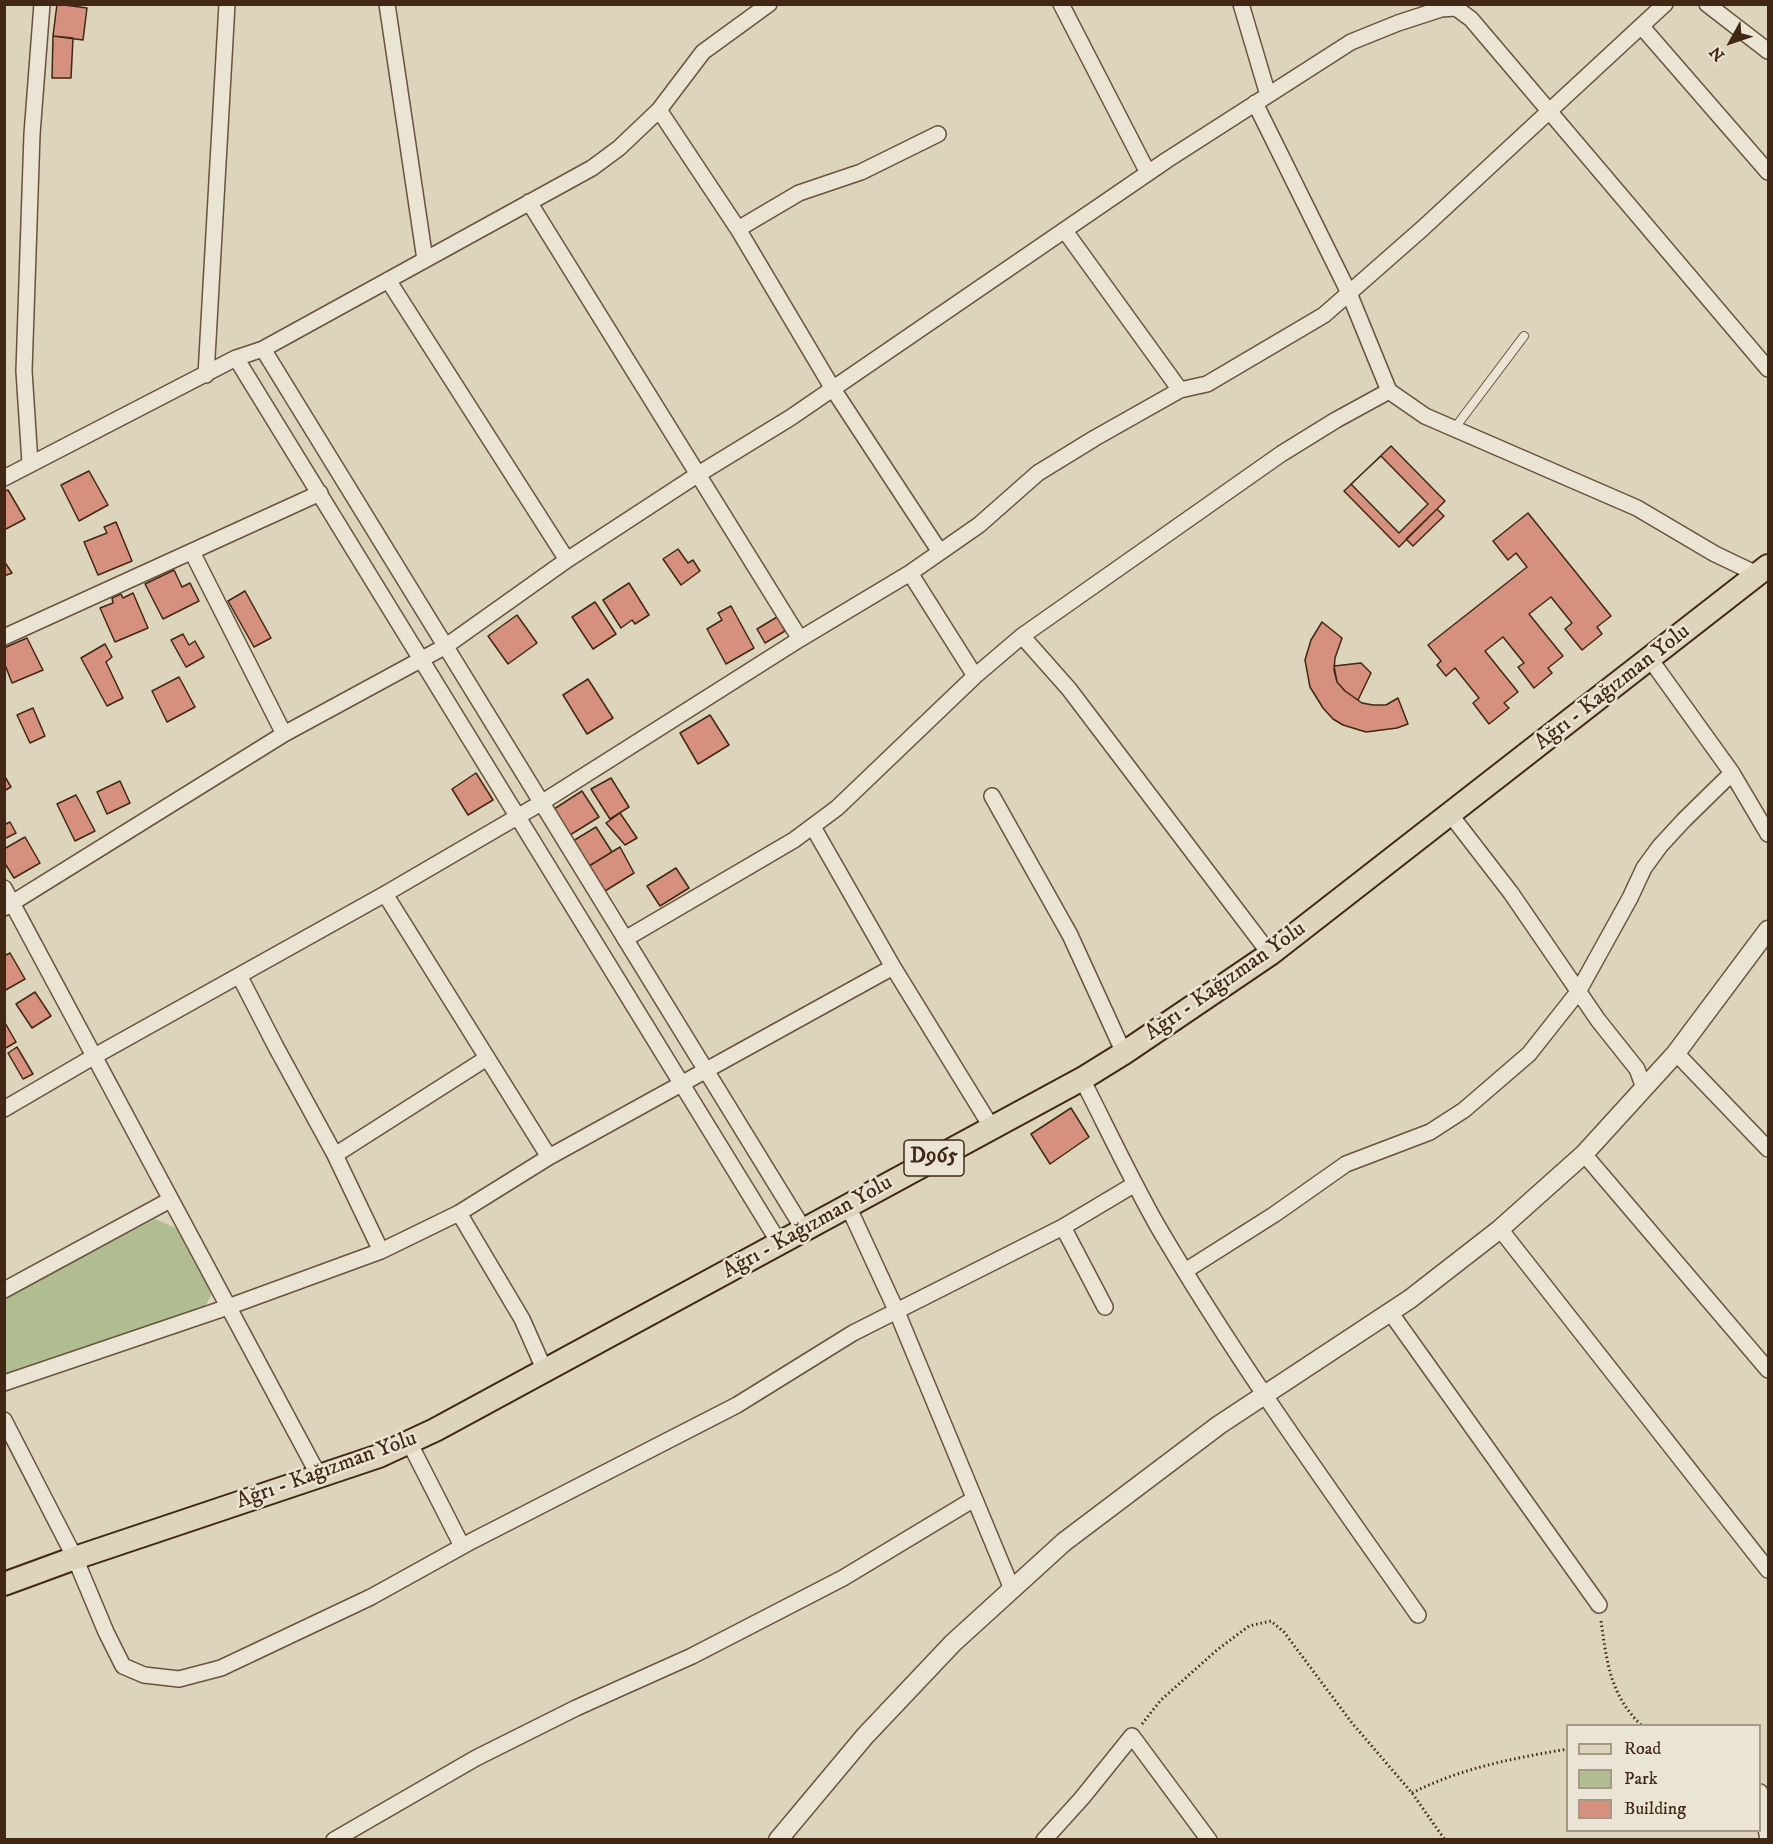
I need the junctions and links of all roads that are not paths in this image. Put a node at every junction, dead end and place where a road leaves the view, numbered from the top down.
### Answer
1 (42, 4) edge
2 (227, 4) edge
3 (387, 4) edge
4 (769, 4) edge
5 (1061, 4) edge
6 (1241, 4) edge
7 (1665, 4) edge
8 (1707, 4) edge
9 (1642, 27) junction
10 (1768, 51) edge
11 (1268, 94) junction
12 (1255, 104) junction
13 (659, 110) junction
14 (1550, 111) junction
15 (938, 134) dead end
16 (1768, 172) edge
17 (1148, 173) junction
18 (530, 202) junction
19 (738, 229) junction
20 (1065, 231) junction
21 (425, 260) junction
22 (388, 280) junction
23 (1349, 293) junction
24 (1524, 336) dead end
25 (263, 349) junction
26 (236, 358) junction
27 (1768, 369) edge
28 (206, 375) junction
29 (832, 389) junction
30 (1180, 390) junction
31 (1389, 391) junction
32 (1454, 429) junction
33 (30, 463) junction
34 (697, 474) junction
35 (4, 478) edge
36 (320, 493) junction
37 (192, 552) junction
38 (940, 552) junction
39 (567, 560) junction
40 (1764, 570) edge
41 (910, 573) junction
42 (1022, 636) junction
43 (4, 637) edge
44 (800, 639) junction
45 (446, 646) junction
46 (1650, 659) junction
47 (422, 660) junction
48 (975, 676) junction
49 (284, 734) junction
50 (1732, 773) junction
51 (992, 796) dead end
52 (541, 803) junction
53 (1450, 814) junction
54 (518, 816) junction
55 (813, 826) junction
56 (1768, 834) edge
57 (4, 888) edge
58 (385, 894) junction
59 (9, 906) edge
60 (1768, 930) edge
61 (625, 939) junction
62 (1270, 954) junction
63 (893, 967) junction
64 (240, 976) junction
65 (1578, 992) junction
66 (1124, 1053) junction
67 (1676, 1053) junction
68 (93, 1056) junction
69 (487, 1058) junction
70 (707, 1072) junction
71 (1082, 1079) junction
72 (682, 1084) junction
73 (1644, 1088) junction
74 (4, 1109) edge
75 (992, 1128) junction
76 (1768, 1149) edge
77 (1584, 1154) junction
78 (335, 1155) junction
79 (549, 1157) junction
80 (1135, 1184) junction
81 (170, 1200) junction
82 (848, 1206) junction
83 (459, 1213) junction
84 (1063, 1227) junction
85 (1500, 1228) junction
86 (804, 1230) junction
87 (780, 1244) junction
88 (381, 1251) junction
89 (1185, 1271) junction
90 (4, 1290) edge
91 (228, 1307) junction
92 (1105, 1307) dead end
93 (897, 1312) junction
94 (1390, 1312) junction
95 (1768, 1370) edge
96 (545, 1371) junction
97 (4, 1383) edge
98 (1264, 1395) junction
99 (4, 1420) edge
100 (409, 1442) junction
101 (319, 1476) junction
102 (974, 1500) junction
103 (462, 1546) junction
104 (75, 1558) junction
105 (1768, 1570) edge
106 (4, 1584) edge
107 (1012, 1589) junction
108 (1599, 1605) road end
109 (1418, 1615) dead end
110 (1761, 1798) edge
111 (786, 1836) edge
112 (334, 1839) edge
113 (1044, 1839) edge
114 (1209, 1839) edge
115 (1768, 1839) edge

1 - 33 street
2 - 28 street
3 - 21 street
4 - 13 street
5 - 17 street
6 - 11 street
7 - 9 street
8 - 10 street
9 - 14 street
9 - 16 street
11 - 12 street
11 - 14 street
12 - 17 street
12 - 23 street
13 - 18 street
13 - 19 street
14 - 23 street
14 - 27 street
15 - 19 street
17 - 20 street
18 - 21 street
18 - 34 street
19 - 29 street
20 - 29 street
20 - 30 street
21 - 22 street
22 - 25 street
22 - 39 street
23 - 30 street
23 - 31 street
24 - 32 lane
25 - 26 street
25 - 45 street
26 - 28 street
26 - 36 street
28 - 33 street
29 - 34 street
29 - 38 street
30 - 38 street
31 - 32 street
31 - 42 street
32 - 40 street
33 - 35 street
34 - 39 street
34 - 44 street
36 - 37 street
36 - 47 street
37 - 43 street
37 - 49 street
38 - 41 street
39 - 45 street
40 - 46 main road, Ağrı - Kağızman Yolu / D965
41 - 44 street
41 - 48 street
42 - 48 street
42 - 62 street
44 - 52 street
45 - 47 street
45 - 52 street
46 - 50 street
46 - 53 main road, Ağrı - Kağızman Yolu / D965
47 - 49 street
47 - 54 street
48 - 55 street
49 - 59 street
50 - 56 street
50 - 65 street
51 - 66 street
52 - 54 street
52 - 61 street
53 - 62 main road, Ağrı - Kağızman Yolu / D965
53 - 65 street
54 - 58 street
54 - 72 street
55 - 61 street
55 - 63 street
57 - 59 street
58 - 64 street
58 - 69 street
59 - 68 street
60 - 67 street
61 - 70 street
62 - 66 main road, Ağrı - Kağızman Yolu / D965
63 - 70 street
63 - 75 street
64 - 68 street
64 - 78 street
65 - 73 street
65 - 89 street
66 - 71 main road, Ağrı - Kağızman Yolu / D965
67 - 73 street
67 - 76 street
68 - 74 street
68 - 81 street
69 - 78 street
69 - 79 street
70 - 72 street
70 - 86 street
71 - 75 main road, Ağrı - Kağızman Yolu / D965
71 - 80 street
72 - 79 street
72 - 87 street
73 - 77 street
75 - 82 main road, Ağrı - Kağızman Yolu / D965
77 - 85 street
77 - 95 street
78 - 88 street
79 - 83 street
80 - 84 street
80 - 89 street
81 - 90 street
81 - 91 street
82 - 86 main road, Ağrı - Kağızman Yolu / D965
82 - 93 street
83 - 88 street
83 - 96 street
84 - 92 street
84 - 93 street
85 - 94 street
85 - 105 street
86 - 87 main road, Ağrı - Kağızman Yolu / D965
87 - 96 main road, Ağrı - Kağızman Yolu / D965
88 - 91 street
89 - 98 street
91 - 97 street
91 - 101 street
93 - 102 street
93 - 103 street
94 - 98 street
94 - 108 street
96 - 100 main road, Ağrı - Kağızman Yolu / D965
98 - 107 street
98 - 109 street
99 - 104 street
100 - 101 main road, Ağrı - Kağızman Yolu / D965
100 - 103 street
101 - 104 main road, Ağrı - Kağızman Yolu / D965
102 - 107 street
102 - 112 street
103 - 104 street
104 - 106 main road, Ağrı - Kağızman Yolu / D965
107 - 111 street
110 - 115 street
113 - 114 street

